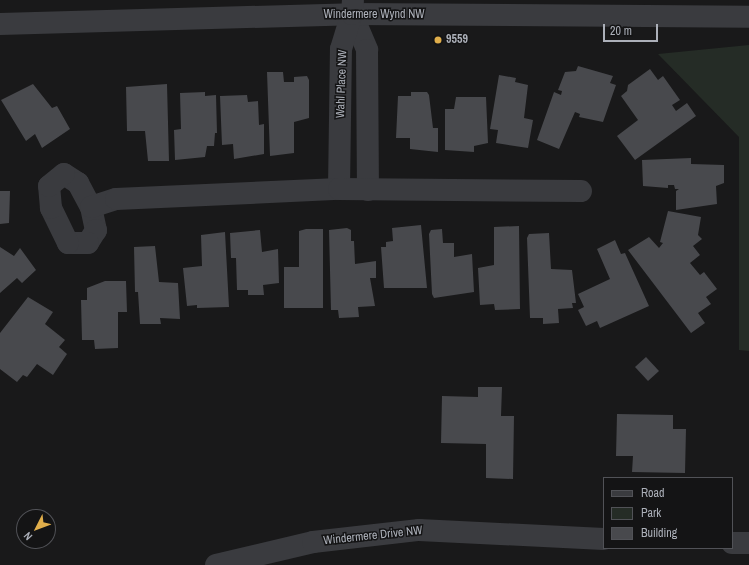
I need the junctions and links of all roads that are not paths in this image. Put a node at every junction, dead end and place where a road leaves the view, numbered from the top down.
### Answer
1 (352, 7) edge
2 (749, 17) edge
3 (0, 24) edge
4 (339, 189) junction
5 (368, 190) junction
6 (581, 191) dead end
7 (90, 207) dead end
8 (603, 539) edge
9 (733, 543) edge
10 (749, 543) edge
11 (216, 565) edge

1 - 2 street, Windermere Wynd NW
1 - 3 street, Windermere Wynd NW
1 - 4 street, Wahl Place NW
1 - 5 street, Wahl Place NW
4 - 5 street
4 - 7 street
5 - 6 street
8 - 11 street, Windermere Drive NW
9 - 10 street

